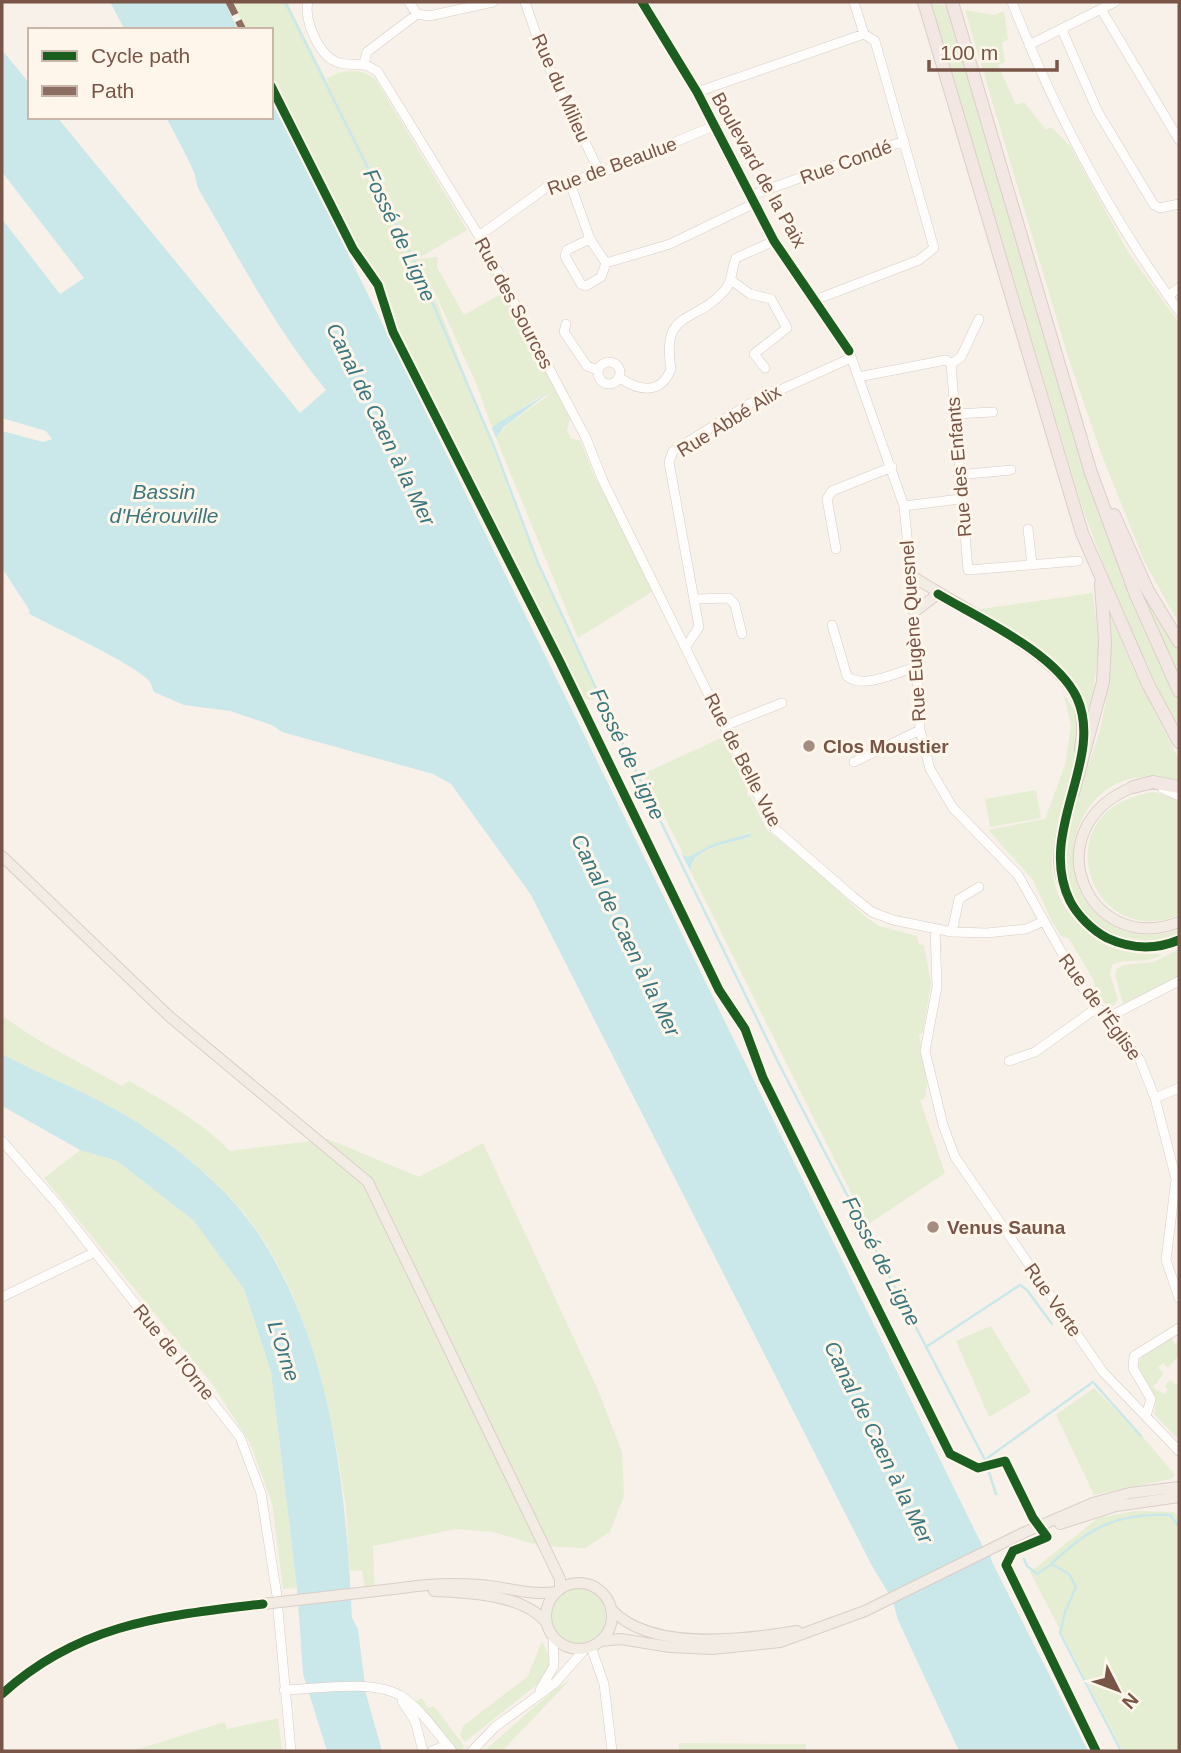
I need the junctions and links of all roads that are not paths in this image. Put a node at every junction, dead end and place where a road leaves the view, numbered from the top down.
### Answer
1 (308, 2) edge
2 (409, 2) edge
3 (493, 2) edge
4 (525, 2) edge
5 (642, 2) edge
6 (853, 2) edge
7 (925, 2) edge
8 (952, 2) edge
9 (1012, 2) edge
10 (1115, 2) edge
11 (1101, 9) junction
12 (417, 14) junction
13 (1062, 30) junction
14 (864, 34) junction
15 (1029, 44) junction
16 (364, 63) junction
17 (697, 92) junction
18 (714, 126) junction
19 (1179, 140) edge
20 (904, 141) junction
21 (600, 173) junction
22 (570, 183) junction
23 (751, 200) junction
24 (1179, 204) edge
25 (479, 236) junction
26 (590, 239) junction
27 (774, 241) junction
28 (606, 263) junction
29 (731, 280) junction
30 (1179, 288) edge
31 (1168, 296) junction
32 (815, 300) junction
33 (1179, 312) edge
34 (979, 318) dead end
35 (566, 324) dead end
36 (850, 354) junction
37 (951, 364) junction
38 (765, 368) dead end
39 (598, 370) junction
40 (858, 377) junction
41 (620, 378) junction
42 (993, 412) dead end
43 (954, 414) junction
44 (892, 467) junction
45 (1011, 470) dead end
46 (958, 475) junction
47 (960, 499) junction
48 (1101, 500) junction
49 (904, 506) junction
50 (1028, 528) dead end
51 (836, 549) dead end
52 (1078, 561) dead end
53 (1032, 565) junction
54 (912, 576) junction
55 (1101, 577) junction
56 (938, 594) junction
57 (696, 599) junction
58 (914, 612) junction
59 (832, 625) dead end
60 (741, 634) dead end
61 (1179, 642) edge
62 (687, 645) junction
63 (915, 667) junction
64 (1179, 691) edge
65 (782, 703) dead end
66 (724, 726) junction
67 (920, 730) junction
68 (1179, 743) edge
69 (854, 762) dead end
70 (1133, 787) junction
71 (1179, 787) edge
72 (1073, 793) junction
73 (1179, 796) edge
74 (2, 856) edge
75 (979, 887) dead end
76 (1044, 921) junction
77 (1179, 922) edge
78 (935, 929) junction
79 (952, 932) junction
80 (1179, 940) edge
81 (1179, 981) edge
82 (1098, 1007) junction
83 (1107, 1018) junction
84 (1009, 1060) dead end
85 (1179, 1088) edge
86 (1155, 1098) junction
87 (2, 1140) edge
88 (1177, 1180) edge
89 (93, 1253) junction
90 (2, 1297) edge
91 (1179, 1298) edge
92 (1179, 1328) edge
93 (1146, 1416) junction
94 (1179, 1451) edge
95 (1179, 1494) edge
96 (1015, 1540) junction
97 (561, 1586) junction
98 (402, 1588) junction
99 (277, 1596) dead end
100 (278, 1609) dead end
101 (611, 1609) junction
102 (546, 1622) junction
103 (824, 1626) junction
104 (552, 1637) junction
105 (592, 1646) junction
106 (284, 1690) junction
107 (397, 1693) junction
108 (538, 1693) junction
109 (2, 1694) edge
110 (475, 1748) edge
111 (451, 1750) edge
112 (292, 1751) edge
113 (423, 1751) edge
114 (432, 1751) edge
115 (612, 1751) edge

1 - 16 street
2 - 12 street
3 - 12 street
4 - 21 street, Rue du Milieu
5 - 17 street, Boulevard de la Paix
6 - 14 street
7 - 55 highway
8 - 48 highway
9 - 15 street
10 - 11 street
11 - 13 street
11 - 19 street
12 - 16 street
13 - 15 street
13 - 24 street
14 - 17 street
14 - 20 street
15 - 31 street
16 - 25 street, Rue des Sources
17 - 18 street, Boulevard de la Paix
18 - 21 street, Rue de Beaulue
18 - 23 street, Boulevard de la Paix
20 - 23 street, Rue Condé
20 - 32 street
21 - 22 street, Rue de Beaulue
22 - 25 street, Rue de Beaulue
22 - 26 street
23 - 27 street, Boulevard de la Paix
23 - 28 street, Rue Condé
25 - 62 street, Rue des Sources
26 - 28 street
26 - 28 street
27 - 29 street
27 - 32 street, Boulevard de la Paix
29 - 38 street
29 - 41 street
30 - 31 street
31 - 33 street
32 - 36 street, Boulevard de la Paix
34 - 37 street
35 - 39 street
36 - 40 street, Rue Eugène Quesnel
36 - 57 street, Rue Abbé Alix
37 - 40 street
37 - 43 street, Rue des Enfants
39 - 41 street
39 - 41 street
40 - 44 street, Rue Eugène Quesnel
42 - 43 street
43 - 46 street, Rue des Enfants
44 - 49 street, Rue Eugène Quesnel
44 - 51 street
45 - 46 street
46 - 47 street, Rue des Enfants
47 - 49 street
47 - 53 street, Rue des Enfants
48 - 61 highway
48 - 64 highway
49 - 54 street, Rue Eugène Quesnel
50 - 53 street
52 - 53 street
54 - 56 main road
54 - 58 street, Rue Eugène Quesnel
55 - 68 highway
55 - 72 highway
56 - 58 main road
56 - 72 main road
57 - 60 street
57 - 62 street, Rue Abbé Alix
58 - 63 street, Rue Eugène Quesnel
59 - 63 street
62 - 66 street, Rue de Belle Vue
63 - 67 street, Rue Eugène Quesnel
65 - 66 street
66 - 78 street, Rue de Belle Vue
67 - 69 street
67 - 76 street, Rue Eugène Quesnel
70 - 71 highway
70 - 73 street
70 - 77 main road
72 - 80 main road
74 - 97 main road
75 - 79 street
76 - 79 street, Rue de Belle Vue
76 - 82 street, Rue de l'Église
78 - 79 street, Rue de Belle Vue
78 - 93 street, Rue Verte
81 - 83 street
82 - 83 street, Rue de l'Église
82 - 84 street
83 - 86 street, Rue de l'Église
85 - 86 street
86 - 88 street, Rue de l'Église
87 - 89 street, Rue de l'Orne
88 - 91 street, Rue de l'Église
89 - 90 street
89 - 99 street, Rue de l'Orne
92 - 93 street
93 - 94 street, Rue Verte
95 - 96 main road
95 - 96 main road
96 - 103 main road
97 - 98 main road
97 - 101 main road
97 - 102 main road
98 - 102 main road
98 - 109 main road, bridge
100 - 106 street
101 - 103 main road
101 - 105 main road
102 - 104 main road
103 - 105 main road
104 - 105 main road
104 - 108 street
105 - 108 street
105 - 115 street
106 - 107 street
106 - 112 street
107 - 111 street
107 - 113 street
108 - 110 street
111 - 114 street

